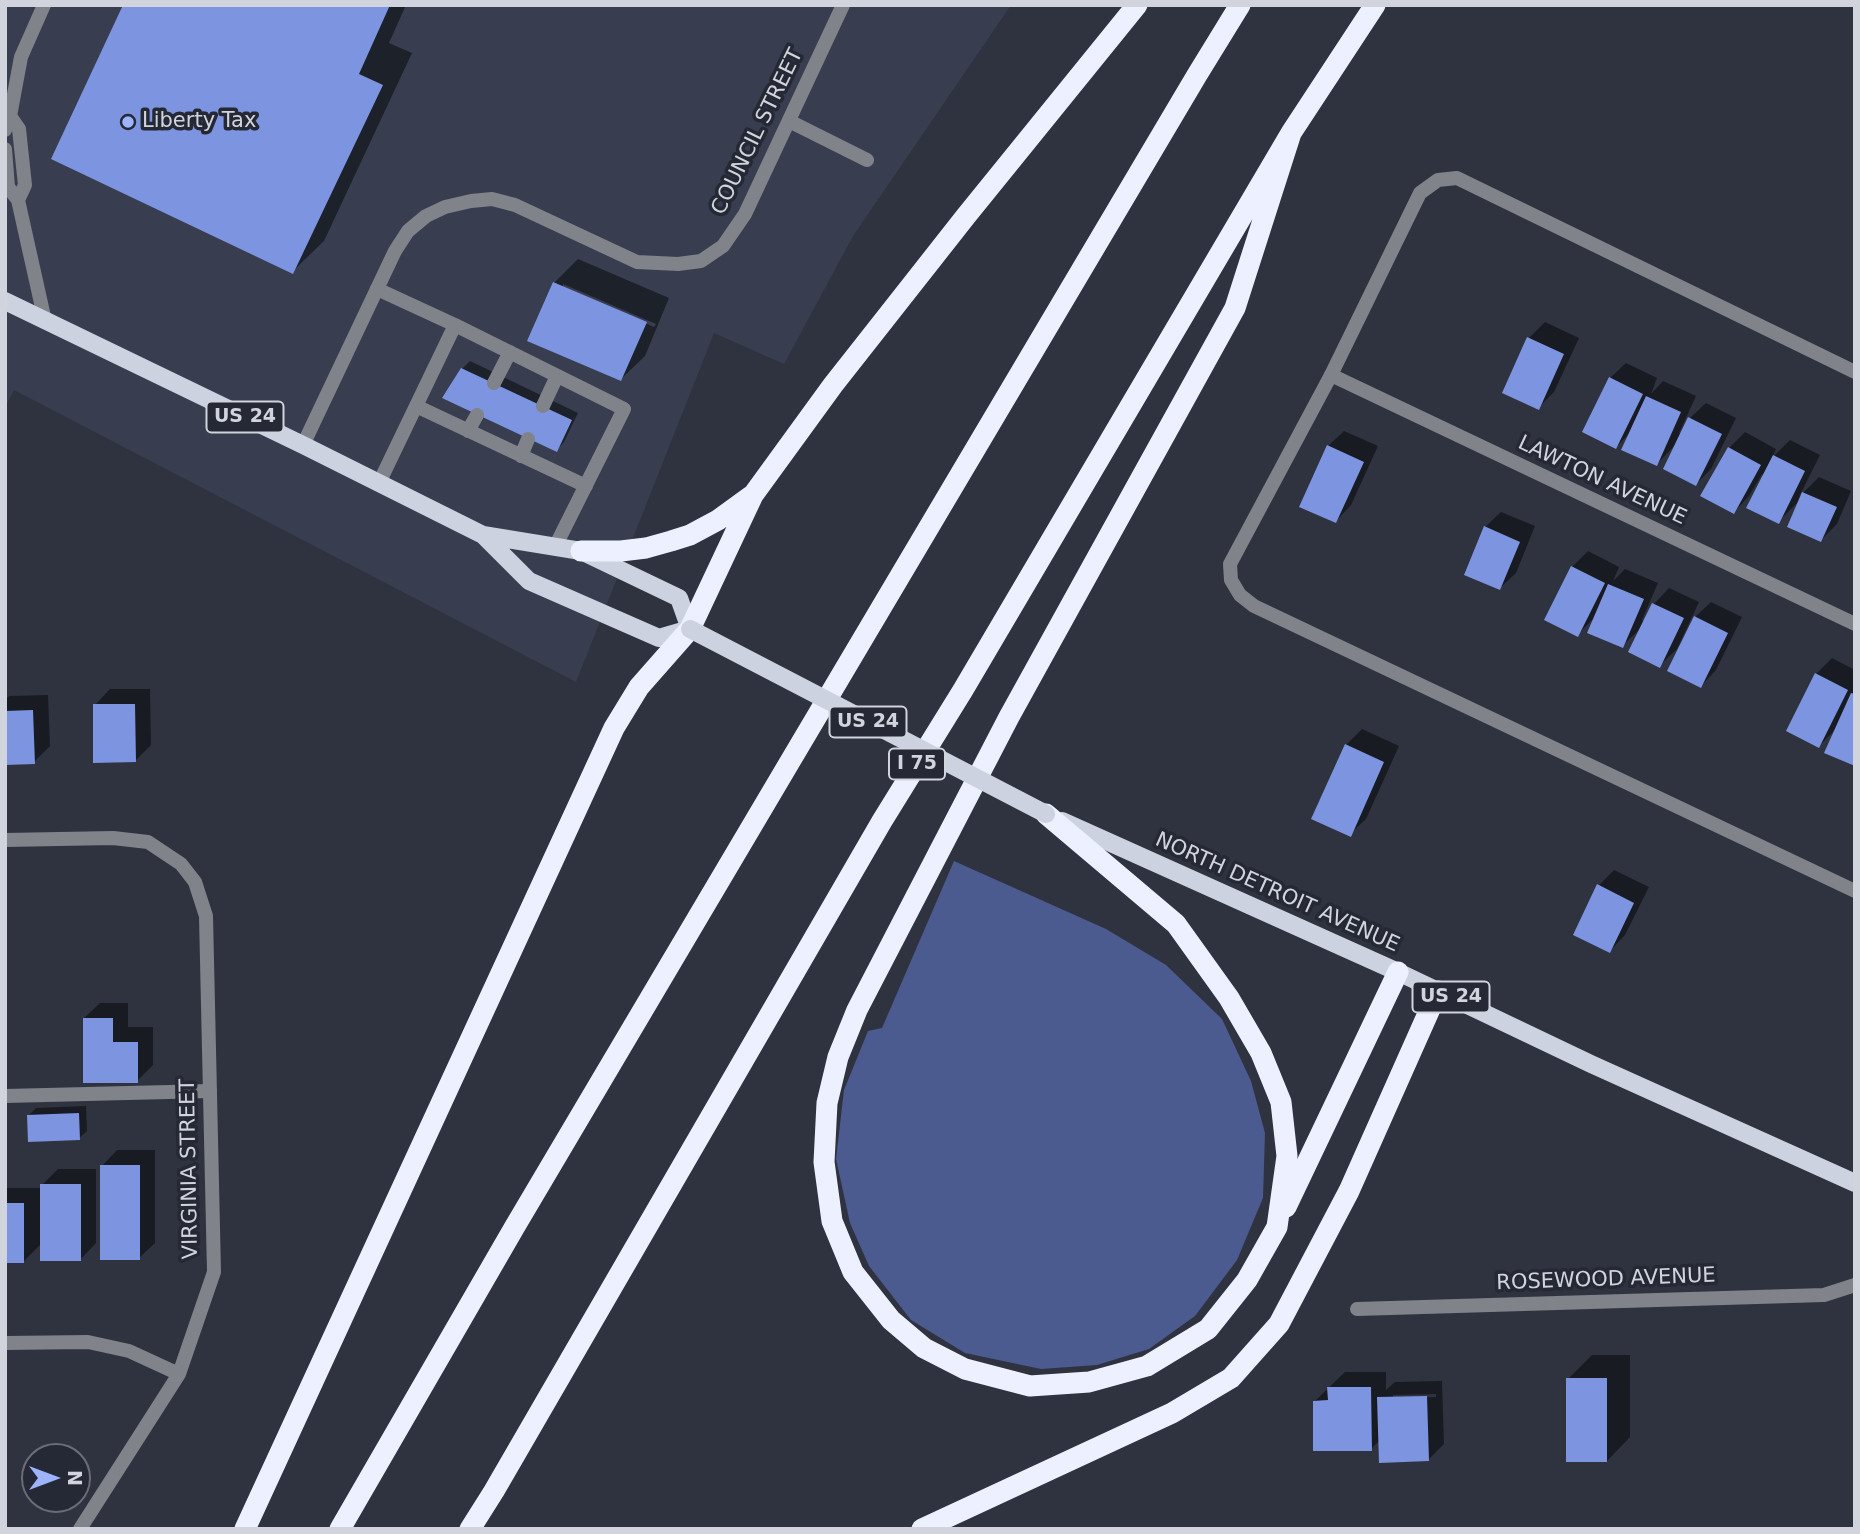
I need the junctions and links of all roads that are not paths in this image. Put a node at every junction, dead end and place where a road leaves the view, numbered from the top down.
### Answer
1 (44, 5) edge
2 (843, 5) edge
3 (1137, 5) edge
4 (1240, 5) edge
5 (1375, 5) edge
6 (789, 121) junction
7 (7, 123) edge
8 (1291, 133) junction
9 (5, 149) edge
10 (867, 160) dead end
11 (18, 200) junction
12 (377, 289) junction
13 (5, 301) edge
14 (45, 321) junction
15 (455, 325) junction
16 (510, 352) junction
17 (1855, 372) edge
18 (1331, 375) junction
19 (557, 376) junction
20 (494, 383) dead end
21 (416, 406) junction
22 (543, 407) dead end
23 (477, 415) dead end
24 (468, 431) junction
25 (528, 439) dead end
26 (303, 445) junction
27 (521, 456) junction
28 (379, 483) junction
29 (586, 486) junction
30 (753, 495) junction
31 (482, 535) junction
32 (555, 547) junction
33 (581, 551) junction
34 (1855, 624) edge
35 (690, 629) junction
36 (1046, 814) junction
37 (5, 840) edge
38 (1855, 891) edge
39 (1398, 972) junction
40 (1438, 990) junction
41 (209, 1091) junction
42 (5, 1097) edge
43 (1855, 1183) edge
44 (1277, 1227) junction
45 (1855, 1285) edge
46 (1357, 1310) dead end
47 (5, 1343) edge
48 (179, 1374) junction
49 (80, 1529) edge
50 (245, 1529) edge
51 (341, 1529) edge
52 (470, 1529) edge
53 (922, 1529) edge

1 - 7 street
2 - 6 street, COUNCIL STREET
3 - 30 highway
4 - 51 highway
5 - 8 highway, I 75
6 - 10 street
6 - 12 street, COUNCIL STREET
7 - 11 street
8 - 44 highway
8 - 52 highway, I 75
9 - 11 street
11 - 14 street
12 - 15 street
12 - 26 street, COUNCIL STREET
13 - 14 main road, US 24
14 - 26 main road, US 24
15 - 16 street
15 - 21 street
16 - 19 street
16 - 20 street
17 - 18 street
18 - 34 street, LAWTON AVENUE
18 - 38 street
19 - 22 street
19 - 29 street
21 - 24 street
21 - 28 street
23 - 24 street
24 - 27 street
25 - 27 street
26 - 28 main road, US 24
27 - 29 street
28 - 31 main road, US 24
29 - 32 street
30 - 33 highway
30 - 35 highway
31 - 32 main road, US 24
31 - 35 main road, US 24
32 - 33 main road, US 24
33 - 35 main road, US 24
35 - 36 main road, NORTH DETROIT AVENUE / US 24, bridge
35 - 50 highway
36 - 39 main road, NORTH DETROIT AVENUE / US 24
36 - 44 highway
37 - 41 street, VIRGINIA STREET
39 - 40 main road, NORTH DETROIT AVENUE / US 24
39 - 44 highway
40 - 43 main road, NORTH DETROIT AVENUE / US 24
40 - 53 highway
41 - 42 street
41 - 48 street, VIRGINIA STREET
45 - 46 street, ROSEWOOD AVENUE
47 - 48 street
48 - 49 street, VIRGINIA STREET

